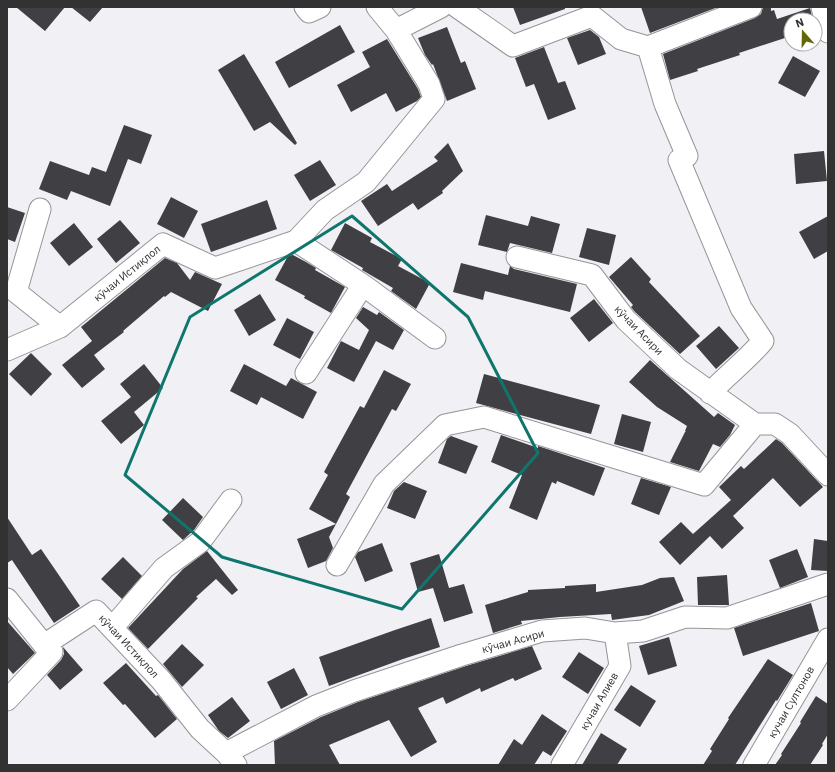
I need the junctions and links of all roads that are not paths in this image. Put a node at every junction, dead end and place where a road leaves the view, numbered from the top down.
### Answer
1 (305, 7) edge
2 (320, 7) edge
3 (377, 7) edge
4 (441, 7) edge
5 (457, 7) edge
6 (751, 7) edge
7 (822, 7) edge
8 (582, 13) edge
9 (396, 30) junction
10 (828, 32) edge
11 (648, 47) junction
12 (40, 209) dead end
13 (296, 241) junction
14 (517, 257) dead end
15 (363, 284) junction
16 (60, 328) junction
17 (434, 338) dead end
18 (7, 350) edge
19 (306, 373) dead end
20 (710, 393) junction
21 (755, 424) junction
22 (828, 475) edge
23 (231, 500) dead end
24 (337, 565) dead end
25 (828, 584) edge
26 (7, 599) edge
27 (112, 628) junction
28 (614, 633) junction
29 (828, 639) edge
30 (44, 645) junction
31 (7, 700) edge
32 (231, 759) edge
33 (562, 765) edge
34 (754, 765) edge

1 - 2 street
3 - 9 street
4 - 9 street
5 - 8 street
6 - 11 street
7 - 10 street
8 - 11 street
9 - 13 street, кӯчаи Истиқлол
11 - 20 street
12 - 16 street
13 - 15 street
13 - 16 street, кӯчаи Истиқлол
14 - 20 street, кӯчаи Асири
15 - 17 street
15 - 19 street
16 - 18 street, кӯчаи Истиқлол
20 - 21 street, кӯчаи Асири
21 - 22 street
21 - 24 street
23 - 27 street
25 - 28 street, кӯчаи Асири
26 - 30 street
27 - 30 street, кӯчаи Истиқлол
27 - 32 street, кӯчаи Истиқлол
28 - 32 street, кӯчаи Асири
28 - 33 street, кучаи Алиев
29 - 34 street, кучаи Султонов
30 - 31 street

